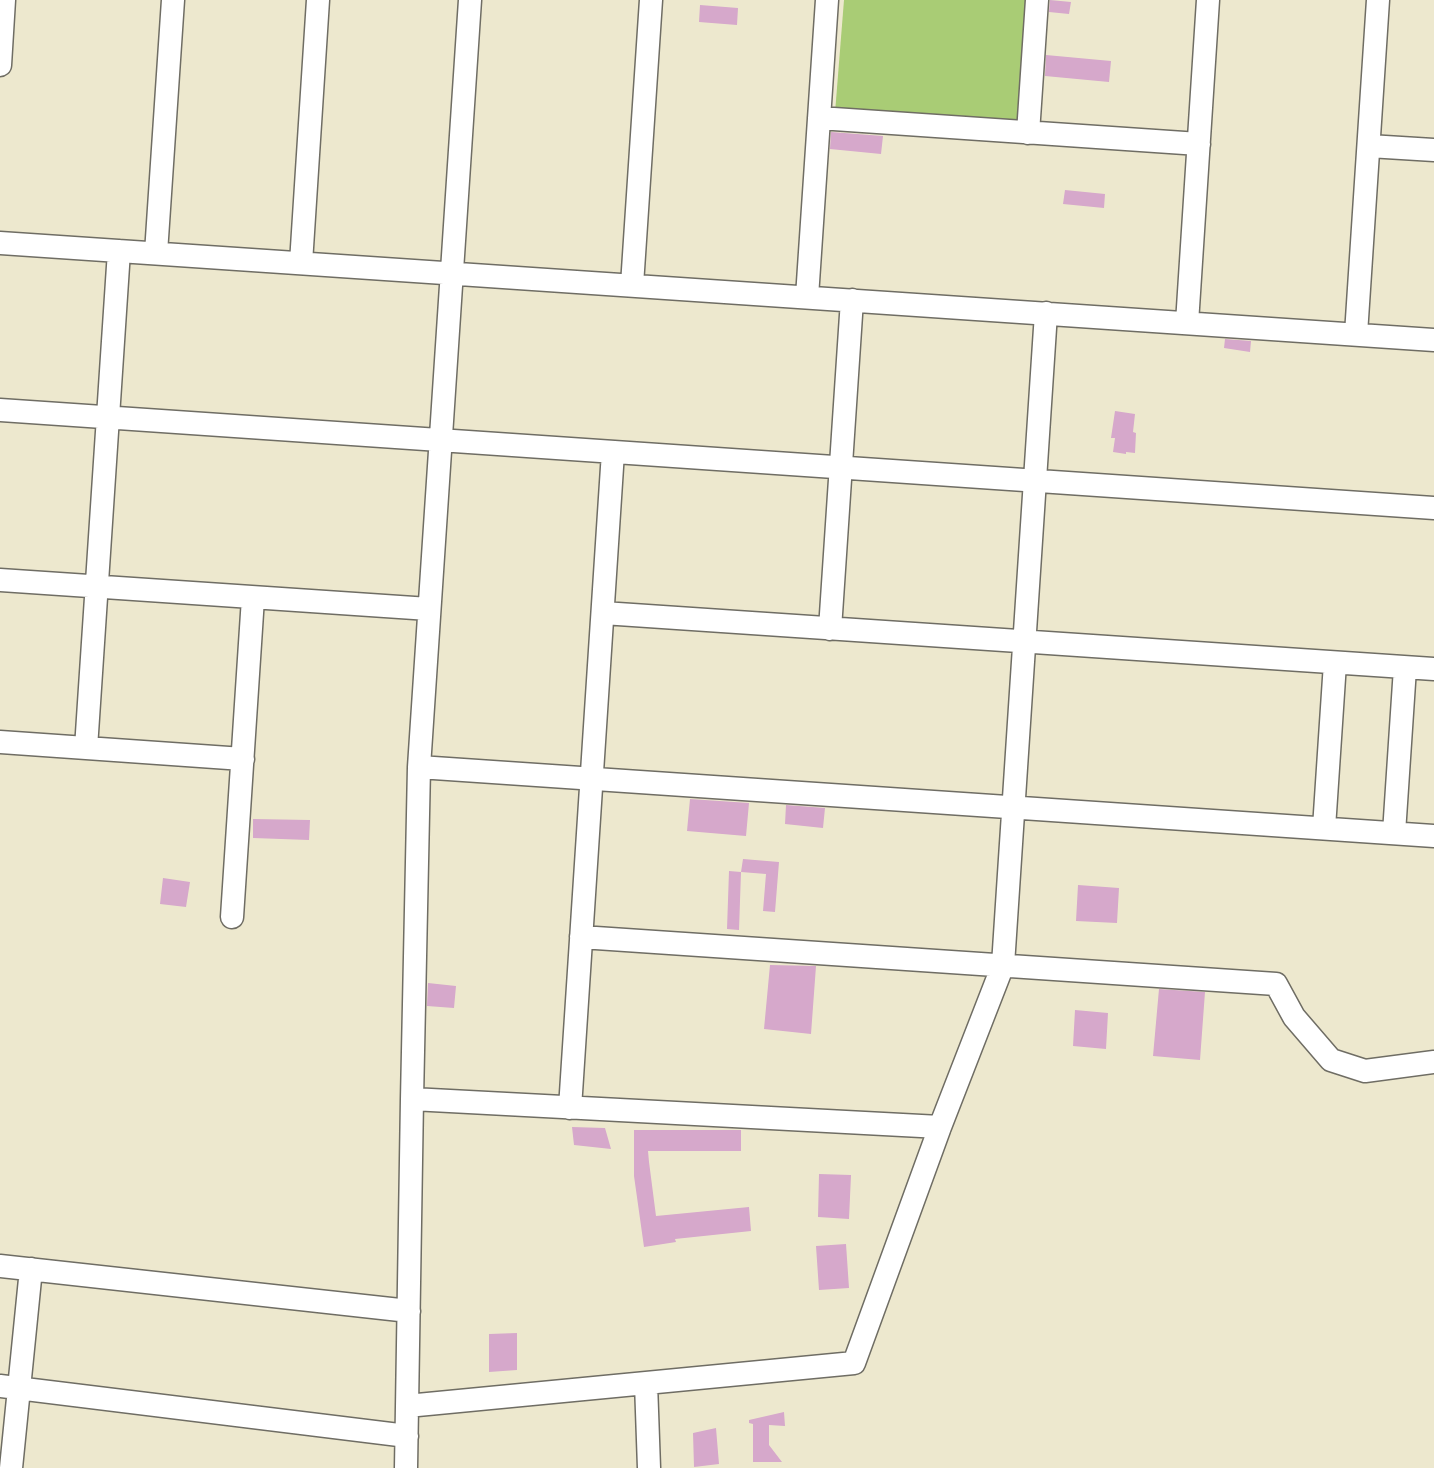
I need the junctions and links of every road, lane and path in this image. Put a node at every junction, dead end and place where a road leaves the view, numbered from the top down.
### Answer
1 (4, 0) edge
2 (173, 0) edge
3 (318, 0) edge
4 (470, 0) edge
5 (651, 0) edge
6 (827, 0) edge
7 (1037, 0) edge
8 (1208, 0) edge
9 (1378, 0) edge
10 (0, 65) edge
11 (819, 118) junction
12 (1028, 132) junction
13 (1199, 144) junction
14 (1369, 146) junction
15 (1434, 150) edge
16 (0, 242) edge
17 (119, 250) junction
18 (156, 253) junction
19 (301, 263) junction
20 (452, 273) junction
21 (632, 286) junction
22 (807, 297) junction
23 (852, 300) junction
24 (1046, 314) junction
25 (1187, 323) junction
26 (1356, 334) junction
27 (1434, 340) edge
28 (0, 410) edge
29 (108, 418) junction
30 (440, 440) junction
31 (613, 452) junction
32 (841, 468) junction
33 (1035, 481) junction
34 (1434, 508) edge
35 (0, 580) edge
36 (97, 587) junction
37 (253, 598) junction
38 (429, 609) junction
39 (603, 613) junction
40 (830, 629) junction
41 (1024, 642) junction
42 (1335, 663) junction
43 (1405, 668) junction
44 (1434, 670) edge
45 (0, 742) edge
46 (86, 748) junction
47 (243, 759) junction
48 (419, 767) junction
49 (592, 779) junction
50 (1013, 807) junction
51 (1324, 828) junction
52 (1394, 833) junction
53 (1434, 836) edge
54 (232, 918) dead end
55 (581, 937) junction
56 (1003, 965) junction
57 (1434, 1062) edge
58 (412, 1100) junction
59 (570, 1108) junction
60 (940, 1127) junction
61 (0, 1266) edge
62 (31, 1269) junction
63 (409, 1310) junction
64 (646, 1383) junction
65 (9, 1387) edge
66 (407, 1406) junction
67 (407, 1436) junction
68 (11, 1468) edge
69 (406, 1468) edge
70 (649, 1468) edge

1 - 10 street
2 - 18 street
3 - 19 street
4 - 20 street
5 - 21 street
6 - 11 street
7 - 12 street
8 - 13 street
9 - 14 street
11 - 12 street
11 - 22 street
12 - 13 street
13 - 25 street
14 - 15 street
14 - 26 street
16 - 17 street
17 - 18 street
17 - 29 street
18 - 19 street
19 - 20 street
20 - 21 street
20 - 30 street
21 - 22 street
22 - 23 street
23 - 24 street
23 - 32 street
24 - 25 street
24 - 33 street
25 - 26 street
26 - 27 street
28 - 29 street
29 - 30 street
29 - 36 street
30 - 31 street
30 - 38 street
31 - 32 street
31 - 39 street
32 - 33 street
32 - 40 street
33 - 34 street
33 - 41 street
35 - 36 street
36 - 37 street
36 - 46 street
37 - 38 street
37 - 47 street
38 - 48 street
39 - 40 street
39 - 49 street
40 - 41 street
41 - 42 street
41 - 50 street
42 - 43 street
42 - 51 street
43 - 44 street
43 - 52 street
45 - 46 street
46 - 47 street
47 - 54 street
48 - 49 street
48 - 58 street
49 - 50 street
49 - 55 street
50 - 51 street
50 - 56 street
51 - 52 street
52 - 53 street
55 - 56 street
55 - 59 street
56 - 57 street
56 - 60 street
58 - 59 street
58 - 63 street
59 - 60 street
60 - 64 street
61 - 62 street
62 - 63 street
62 - 65 street
63 - 66 street
64 - 66 street
64 - 70 street
65 - 67 street
65 - 68 street
66 - 67 street
67 - 69 street

